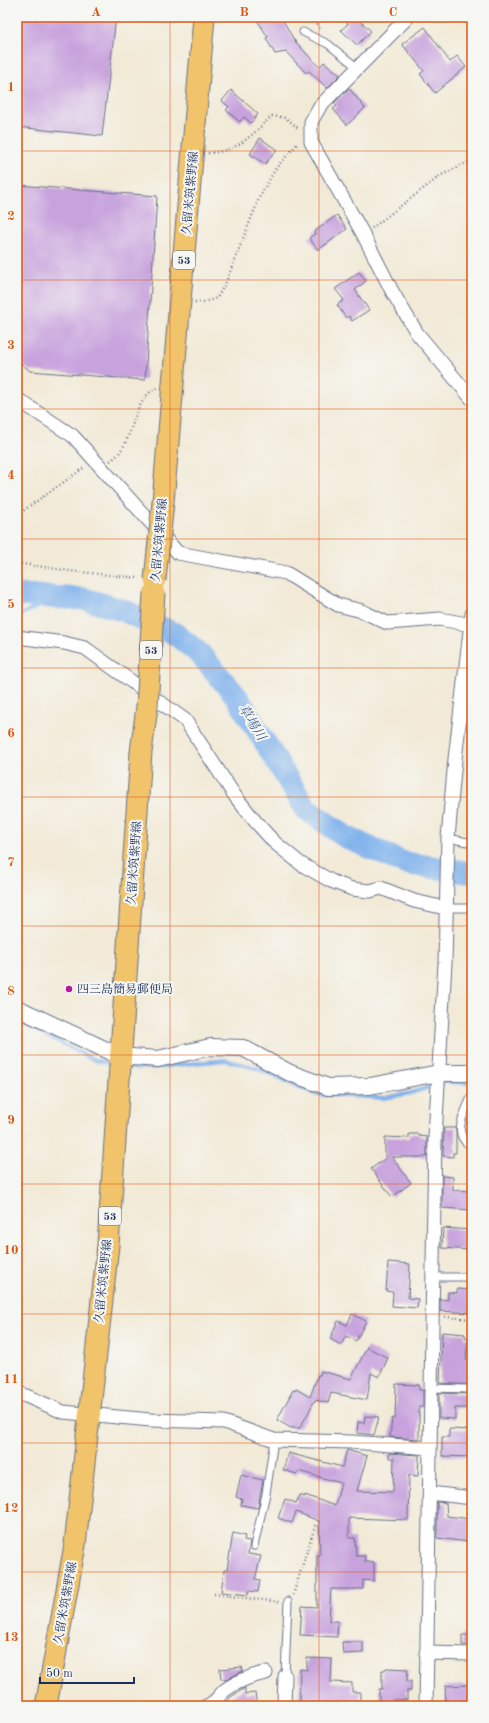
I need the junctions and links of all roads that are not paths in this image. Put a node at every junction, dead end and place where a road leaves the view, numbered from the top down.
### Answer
1 (204, 17) edge
2 (408, 17) edge
3 (303, 32) dead end
4 (358, 68) junction
5 (17, 399) edge
6 (472, 399) edge
7 (471, 622) edge
8 (17, 637) edge
9 (448, 840) junction
10 (472, 843) edge
11 (445, 905) junction
12 (472, 908) edge
13 (17, 1008) edge
14 (119, 1056) junction
15 (472, 1073) edge
16 (439, 1074) junction
17 (472, 1095) edge
18 (472, 1146) edge
19 (432, 1277) junction
20 (466, 1278) dead end
21 (431, 1388) junction
22 (468, 1389) dead end
23 (17, 1392) edge
24 (89, 1414) junction
25 (274, 1440) junction
26 (430, 1448) junction
27 (430, 1493) junction
28 (472, 1498) edge
29 (254, 1546) dead end
30 (288, 1601) road end
31 (426, 1653) junction
32 (472, 1654) edge
33 (266, 1673) dead end
34 (285, 1676) joint
35 (46, 1706) edge
36 (206, 1706) edge
37 (284, 1706) edge
38 (426, 1706) edge

1 - 14 main road, 久留米筑紫野線 / 53, bridge
2 - 4 street
3 - 4 lane
4 - 6 street
5 - 7 street
7 - 9 street
8 - 11 street
9 - 10 lane
9 - 11 street
11 - 12 lane
11 - 16 street
13 - 14 street
14 - 16 street
14 - 24 main road, 久留米筑紫野線 / 53
15 - 16 street
16 - 19 street
17 - 18 lane
19 - 20 lane
19 - 21 street
21 - 22 lane
21 - 26 street
23 - 24 street
24 - 25 street
24 - 35 main road, 久留米筑紫野線 / 53
25 - 26 street
25 - 29 lane
26 - 27 street
27 - 28 street
27 - 31 street
30 - 34 lane
31 - 32 street
31 - 38 street
33 - 36 street
34 - 37 street

